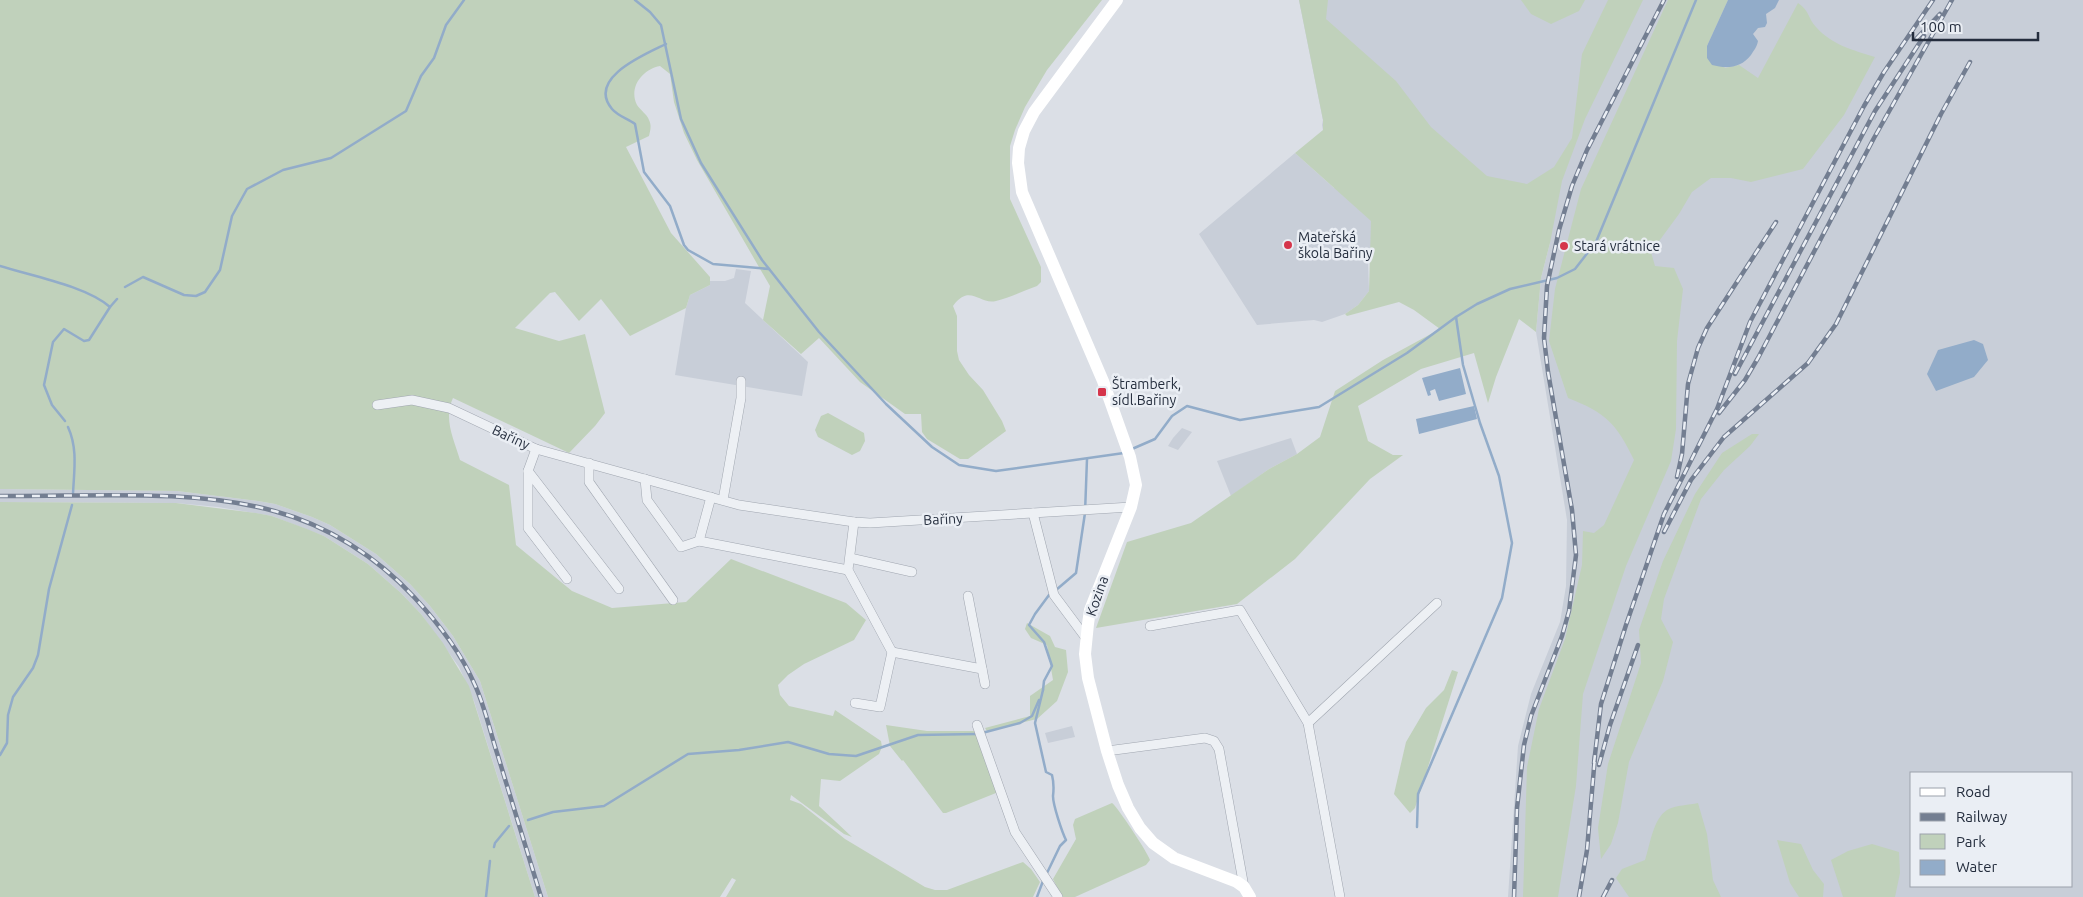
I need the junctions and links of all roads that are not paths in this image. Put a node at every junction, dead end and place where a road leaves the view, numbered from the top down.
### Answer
1 (1118, 0) edge
2 (741, 381) dead end
3 (377, 405) dead end
4 (536, 449) junction
5 (589, 463) junction
6 (528, 471) junction
7 (645, 479) junction
8 (711, 497) junction
9 (723, 500) junction
10 (1132, 507) junction
11 (1033, 513) junction
12 (854, 522) junction
13 (699, 541) junction
14 (850, 558) junction
15 (848, 570) junction
16 (912, 572) dead end
17 (567, 579) dead end
18 (619, 589) dead end
19 (968, 596) dead end
20 (672, 600) dead end
21 (1437, 603) dead end
22 (1150, 626) dead end
23 (1086, 638) junction
24 (892, 652) junction
25 (982, 669) junction
26 (985, 684) dead end
27 (855, 702) dead end
28 (1308, 722) junction
29 (978, 725) dead end
30 (1108, 752) junction
31 (1247, 892) edge
32 (1058, 897) edge
33 (1340, 897) edge

1 - 10 main road, Kozina
2 - 9 street
3 - 4 street, Bařiny
4 - 5 street, Bařiny
4 - 6 street
5 - 7 street, Bařiny
5 - 20 street
6 - 17 street
6 - 18 street
7 - 8 street, Bařiny
7 - 13 street
8 - 9 street, Bařiny
8 - 13 street
9 - 12 street, Bařiny
10 - 11 street, Bařiny
10 - 23 main road, Kozina
11 - 12 street, Bařiny
11 - 23 street
12 - 14 street
13 - 15 street
14 - 15 street
14 - 16 street
15 - 24 street
19 - 25 street
21 - 28 street
22 - 28 street
23 - 30 main road, Kozina
24 - 25 street
24 - 27 street
25 - 26 street
28 - 33 street
29 - 32 street
30 - 31 main road, Kozina
30 - 31 street, Kozina

